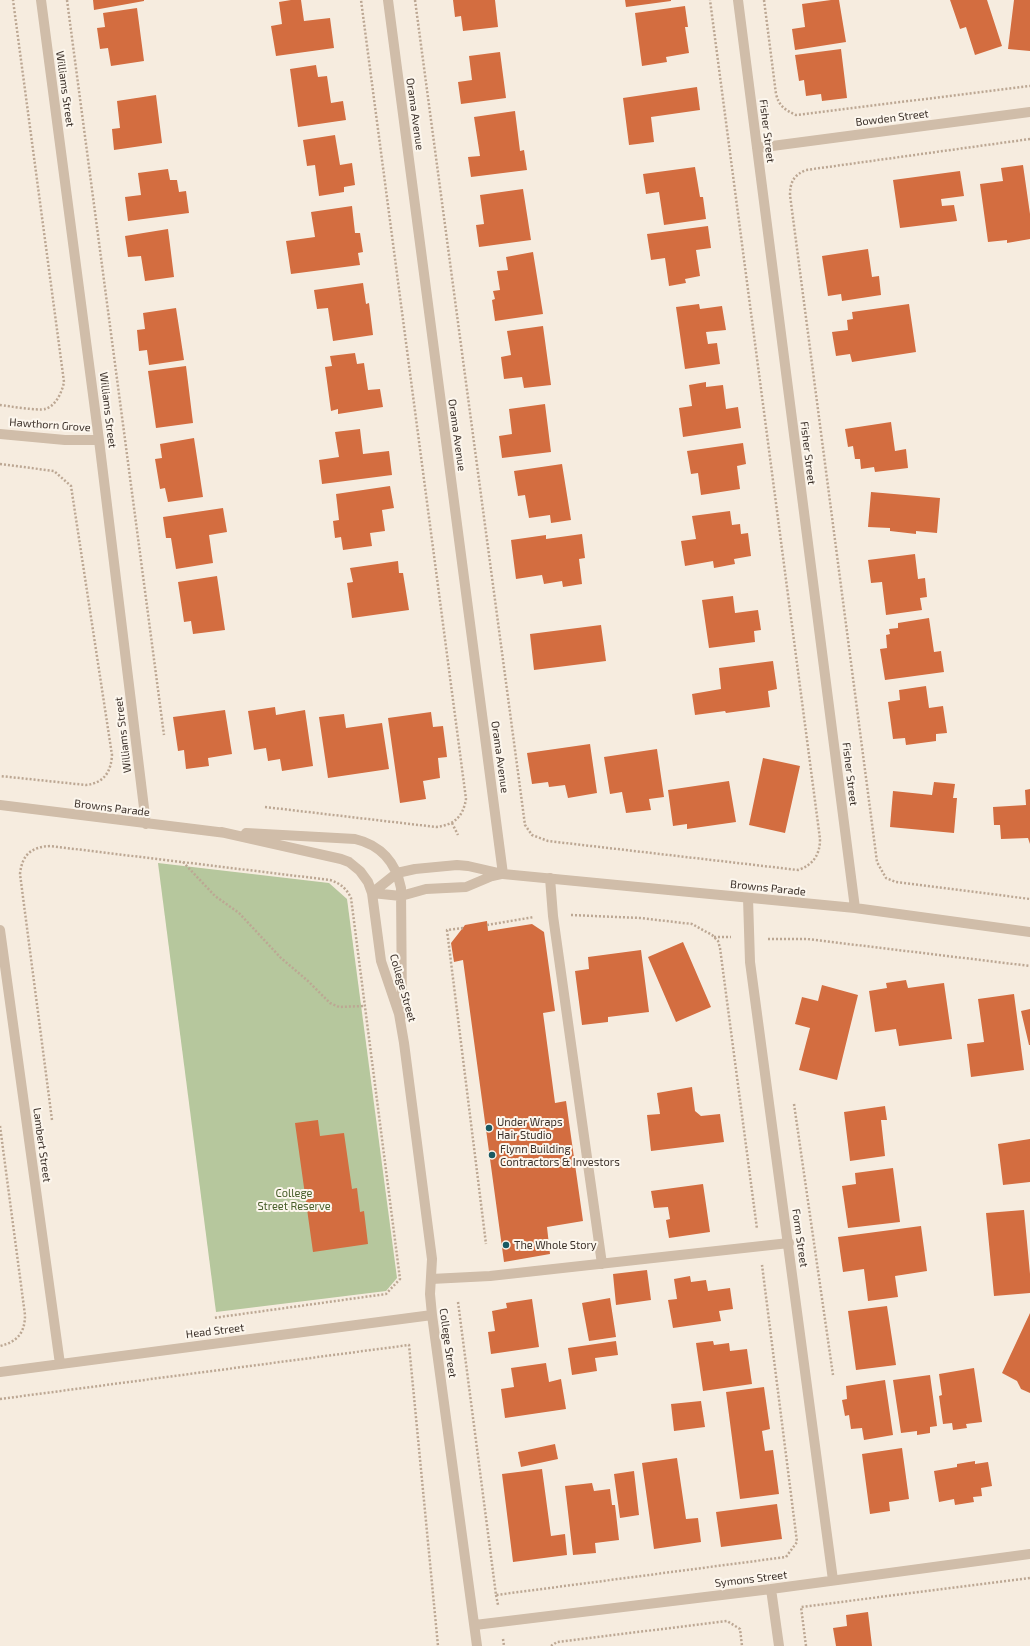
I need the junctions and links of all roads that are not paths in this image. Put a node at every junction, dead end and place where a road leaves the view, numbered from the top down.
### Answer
1 (41, 0) edge
2 (388, 0) edge
3 (738, 0) edge
4 (1030, 112) edge
5 (757, 148) junction
6 (0, 434) edge
7 (100, 440) junction
8 (0, 805) edge
9 (146, 824) junction
10 (221, 832) junction
11 (397, 873) junction
12 (503, 874) junction
13 (550, 878) junction
14 (372, 893) junction
15 (401, 896) junction
16 (748, 898) junction
17 (855, 908) junction
18 (0, 930) edge
19 (1030, 932) edge
20 (404, 1043) junction
21 (789, 1243) junction
22 (602, 1264) junction
23 (431, 1279) junction
24 (432, 1314) junction
25 (60, 1364) junction
26 (0, 1372) edge
27 (1030, 1554) edge
28 (833, 1580) junction
29 (771, 1589) junction
30 (474, 1625) junction
31 (477, 1646) edge
32 (779, 1646) edge

1 - 7 street, Williams Street
2 - 12 street, Orama Avenue
3 - 5 street, Fisher Street
4 - 5 street, Bowden Street
5 - 17 street, Fisher Street
6 - 7 street, Hawthorn Grove
7 - 9 street, Williams Street
8 - 9 street, Browns Parade
9 - 10 street, Browns Parade
10 - 11 street, Browns Parade
10 - 14 street, Browns Parade
11 - 12 street, Browns Parade
11 - 14 street, Browns Parade
11 - 15 street, Browns Parade
12 - 13 street, Browns Parade
12 - 15 street, Browns Parade
13 - 16 street, Browns Parade
13 - 22 street
14 - 15 street, Browns Parade
14 - 20 street, College Street
15 - 20 street, College Street
16 - 17 street, Browns Parade
16 - 21 street, Form Street
17 - 19 street, Browns Parade
18 - 25 street, Lambert Street
20 - 23 street, College Street
21 - 22 street
21 - 28 street, Form Street
22 - 23 street
23 - 24 street, College Street
24 - 25 street, Head Street
24 - 30 street, College Street
25 - 26 street, Head Street
27 - 28 street, Symons Street
28 - 29 street, Symons Street
29 - 30 street, Symons Street
29 - 32 street
30 - 31 street, College Street

